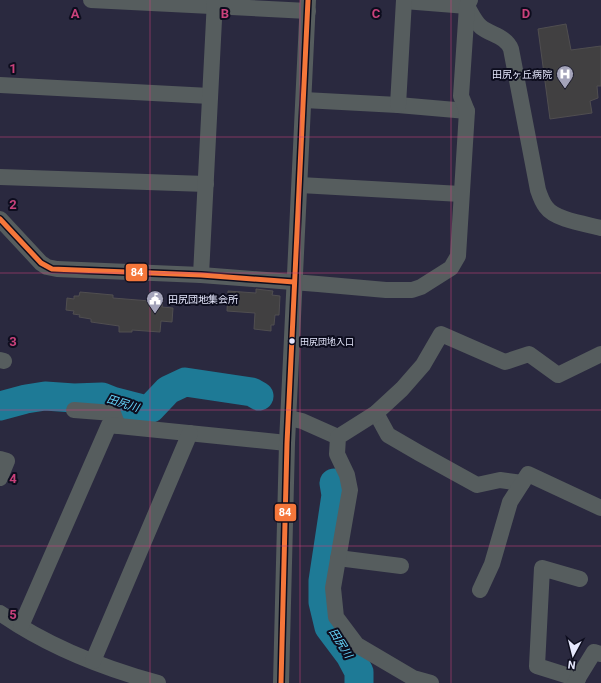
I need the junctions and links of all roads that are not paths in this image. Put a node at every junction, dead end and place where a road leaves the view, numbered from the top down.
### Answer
1 (91, 0) edge
2 (123, 1) edge
3 (404, 1) edge
4 (215, 3) edge
5 (468, 3) edge
6 (308, 6) edge
7 (0, 85) edge
8 (210, 96) junction
9 (304, 100) junction
10 (398, 105) junction
11 (467, 111) junction
12 (0, 177) edge
13 (206, 184) junction
14 (300, 185) junction
15 (462, 194) junction
16 (0, 219) edge
17 (601, 228) edge
18 (201, 275) junction
19 (294, 282) junction
20 (601, 354) edge
21 (74, 410) dead end
22 (376, 412) junction
23 (289, 418) junction
24 (118, 426) junction
25 (190, 433) junction
26 (338, 437) junction
27 (287, 443) junction
28 (0, 459) edge
29 (0, 478) edge
30 (522, 483) junction
31 (601, 508) edge
32 (338, 558) junction
33 (401, 566) dead end
34 (580, 579) dead end
35 (480, 590) dead end
36 (0, 613) edge
37 (21, 626) junction
38 (601, 654) edge
39 (93, 661) junction
40 (577, 681) edge
41 (158, 683) edge
42 (281, 683) edge
43 (432, 683) edge

1 - 2 street
2 - 4 street
3 - 5 street
3 - 10 street
4 - 6 street
4 - 8 street
5 - 11 street
5 - 17 street
6 - 9 street
7 - 8 street
8 - 13 street
9 - 10 street
9 - 14 street
10 - 11 street
11 - 15 street
12 - 13 street
13 - 18 street
14 - 15 street
14 - 19 street
15 - 19 street
16 - 18 street
18 - 19 street
19 - 23 street
20 - 22 street
21 - 24 street
22 - 26 street
22 - 30 street
23 - 26 street
23 - 27 street
24 - 25 street
24 - 37 street
25 - 27 street
25 - 39 street
26 - 32 street
27 - 42 street
28 - 29 street
30 - 31 street
30 - 35 street
32 - 33 street
32 - 43 street
34 - 40 street
36 - 37 street
37 - 39 street
38 - 40 street
39 - 41 street

